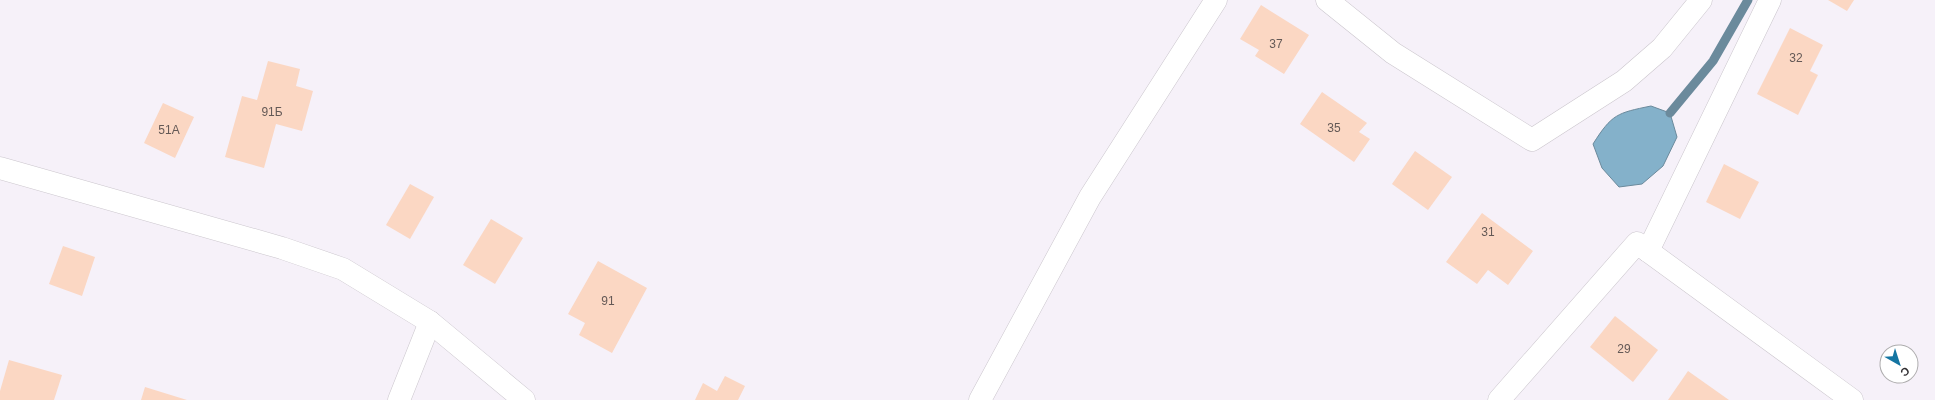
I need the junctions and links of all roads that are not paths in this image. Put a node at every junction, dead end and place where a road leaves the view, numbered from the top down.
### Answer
1 (1216, 0) edge
2 (1326, 0) edge
3 (1701, 0) edge
4 (1770, 0) edge
5 (0, 168) edge
6 (1642, 247) junction
7 (430, 322) junction
8 (399, 400) edge
9 (524, 400) edge
10 (980, 400) edge
11 (1499, 400) edge
12 (1852, 400) edge

1 - 10 street
2 - 3 street
4 - 6 street
5 - 7 street
6 - 11 street
6 - 12 street
7 - 8 street
7 - 9 street

